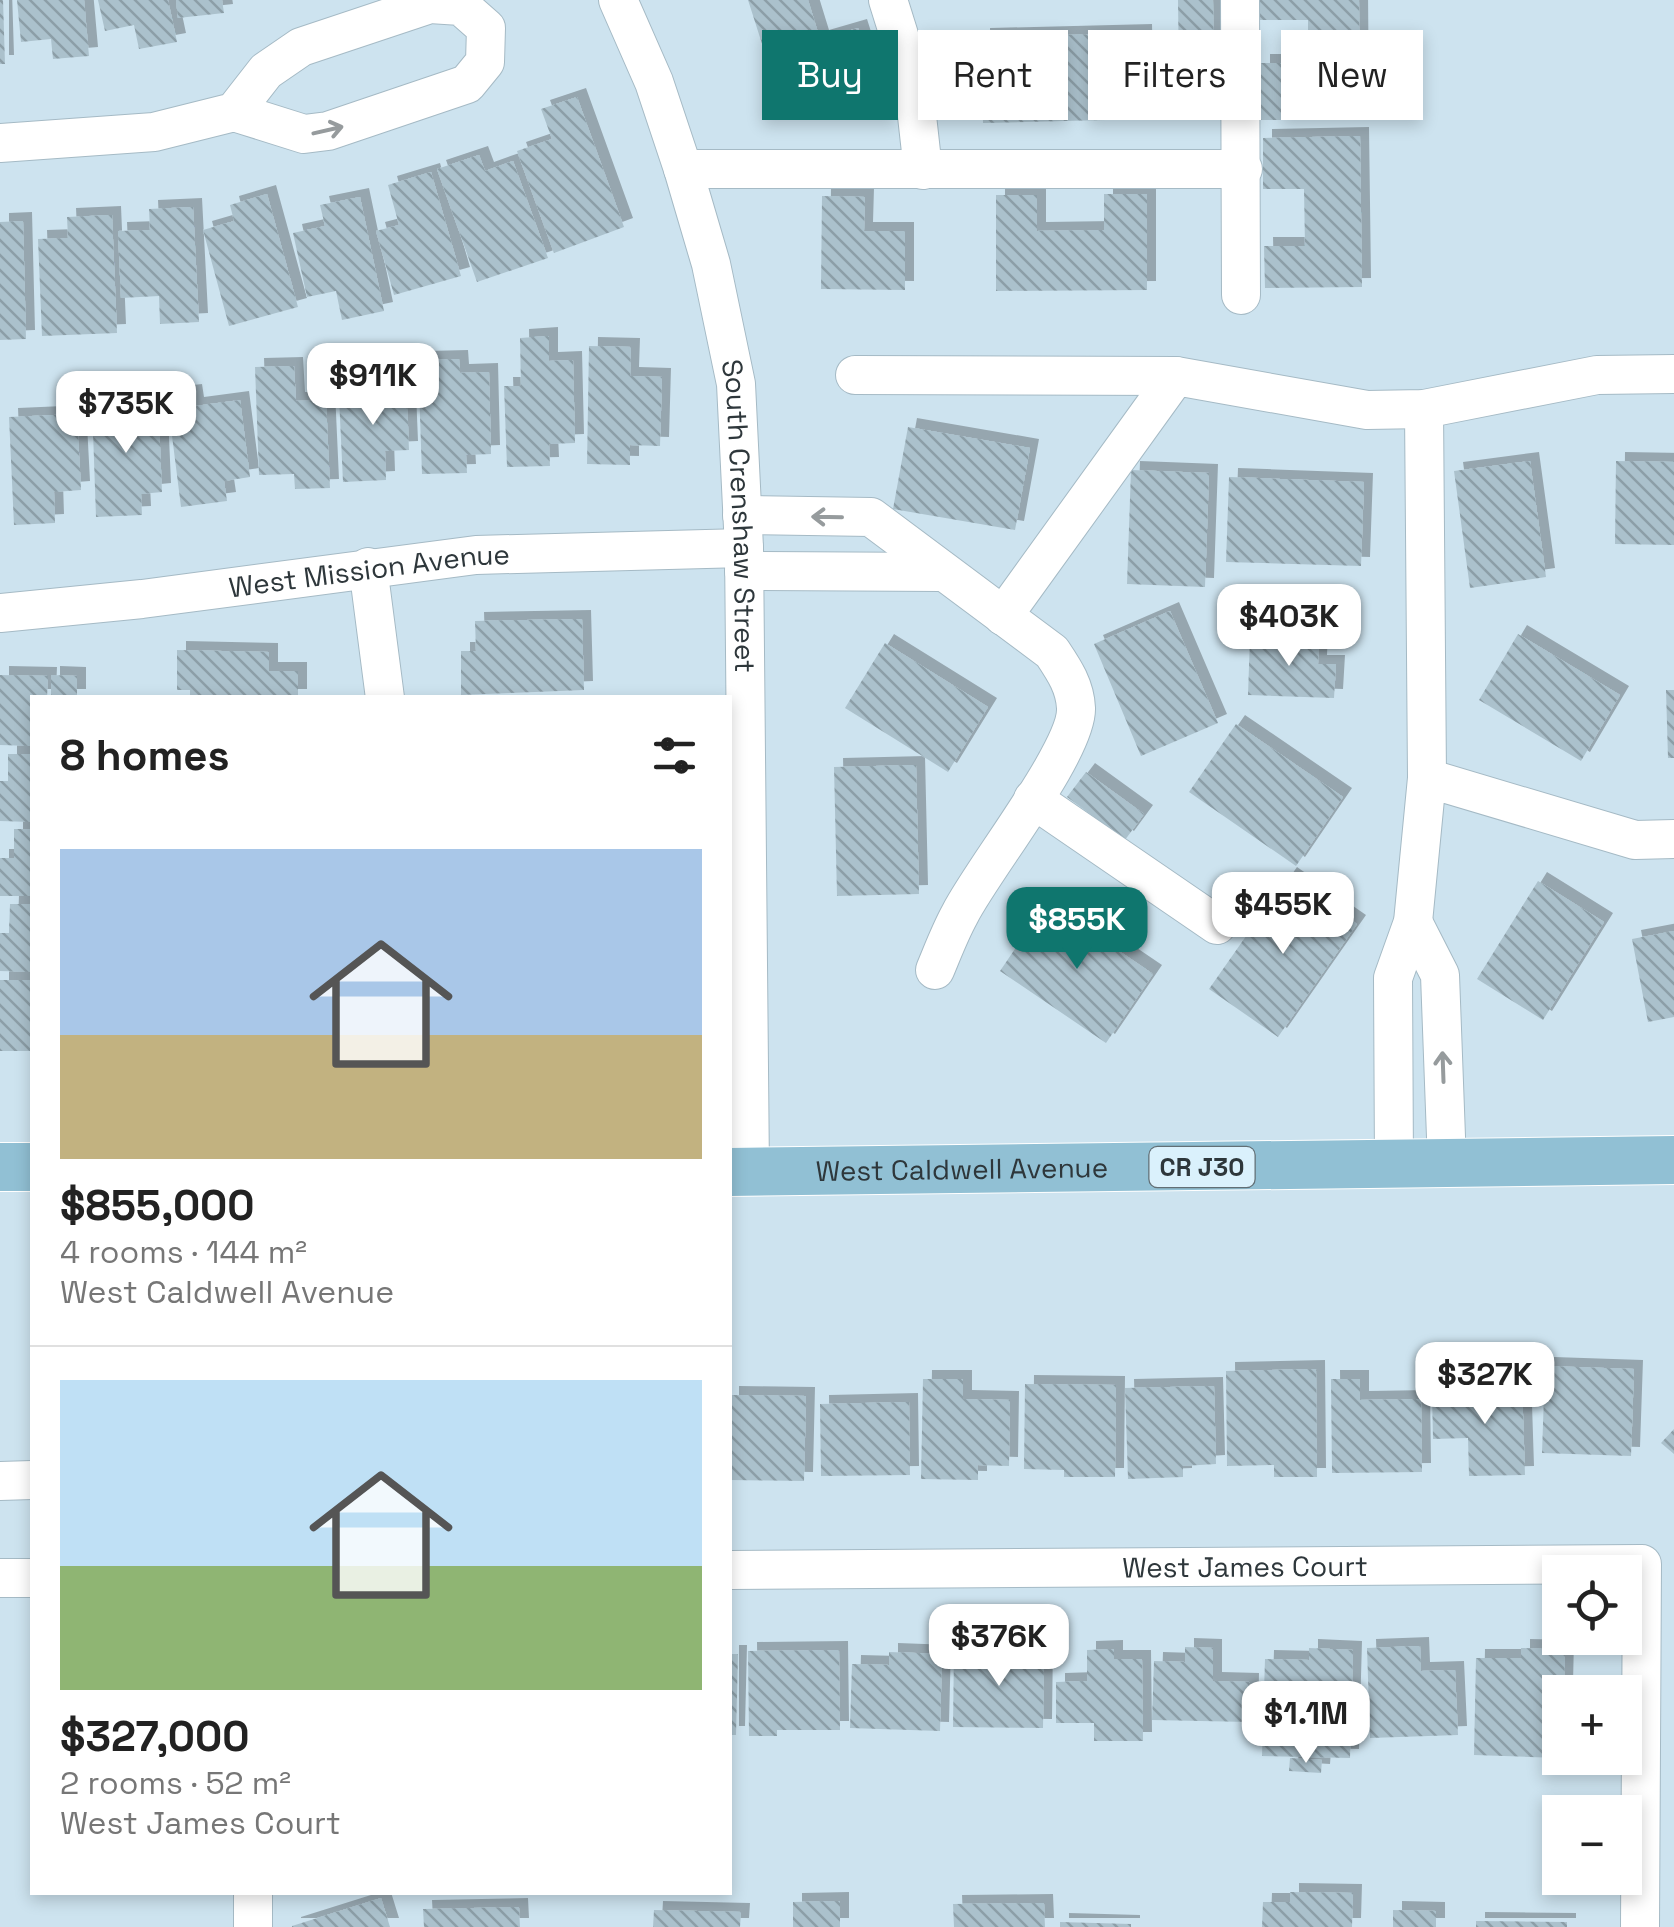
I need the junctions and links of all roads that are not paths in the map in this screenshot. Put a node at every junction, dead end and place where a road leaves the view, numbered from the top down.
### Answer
1 (618, 0) edge
2 (888, 0) edge
3 (1240, 0) edge
4 (234, 112) junction
5 (0, 143) edge
6 (683, 169) junction
7 (1243, 169) junction
8 (922, 170) junction
9 (1242, 295) dead end
10 (1674, 374) edge
11 (855, 375) dead end
12 (1176, 376) junction
13 (1424, 409) junction
14 (743, 544) junction
15 (368, 567) junction
16 (941, 572) junction
17 (0, 612) edge
18 (1003, 616) junction
19 (385, 695) edge
20 (1427, 778) junction
21 (1033, 799) junction
22 (1674, 838) edge
23 (1414, 922) junction
24 (1217, 925) dead end
25 (935, 970) dead end
26 (1674, 1160) edge
27 (1446, 1164) junction
28 (1394, 1165) junction
29 (0, 1167) edge
30 (30, 1167) edge
31 (740, 1172) edge
32 (0, 1480) edge
33 (30, 1480) edge
34 (732, 1570) edge
35 (0, 1578) edge
36 (30, 1578) edge
37 (253, 1895) edge
38 (253, 1927) edge
39 (1640, 1927) edge

1 - 6 street, South Crenshaw Street
2 - 8 street
3 - 7 street
4 -> 4 street
4 - 5 street
6 - 8 street
6 - 14 street, South Crenshaw Street
7 - 8 street
7 - 9 street
10 - 13 street
11 - 12 street
12 - 13 street
12 - 18 street
13 - 20 street
14 - 15 street, West Mission Avenue
14 - 16 street
16 -> 14 street
14 - 31 street, South Crenshaw Street
15 - 17 street, West Mission Avenue
15 - 19 street
16 - 18 street
18 - 21 street
20 - 22 street
20 - 23 street
21 - 24 street
21 - 25 street
27 -> 23 street
23 - 28 street
26 - 27 main road, West Caldwell Avenue / CR J30
27 - 28 main road, West Caldwell Avenue / CR J30
28 - 31 main road, West Caldwell Avenue / CR J30
29 - 30 main road
32 - 33 street
34 - 39 street, West James Court
35 - 36 street
37 - 38 street

